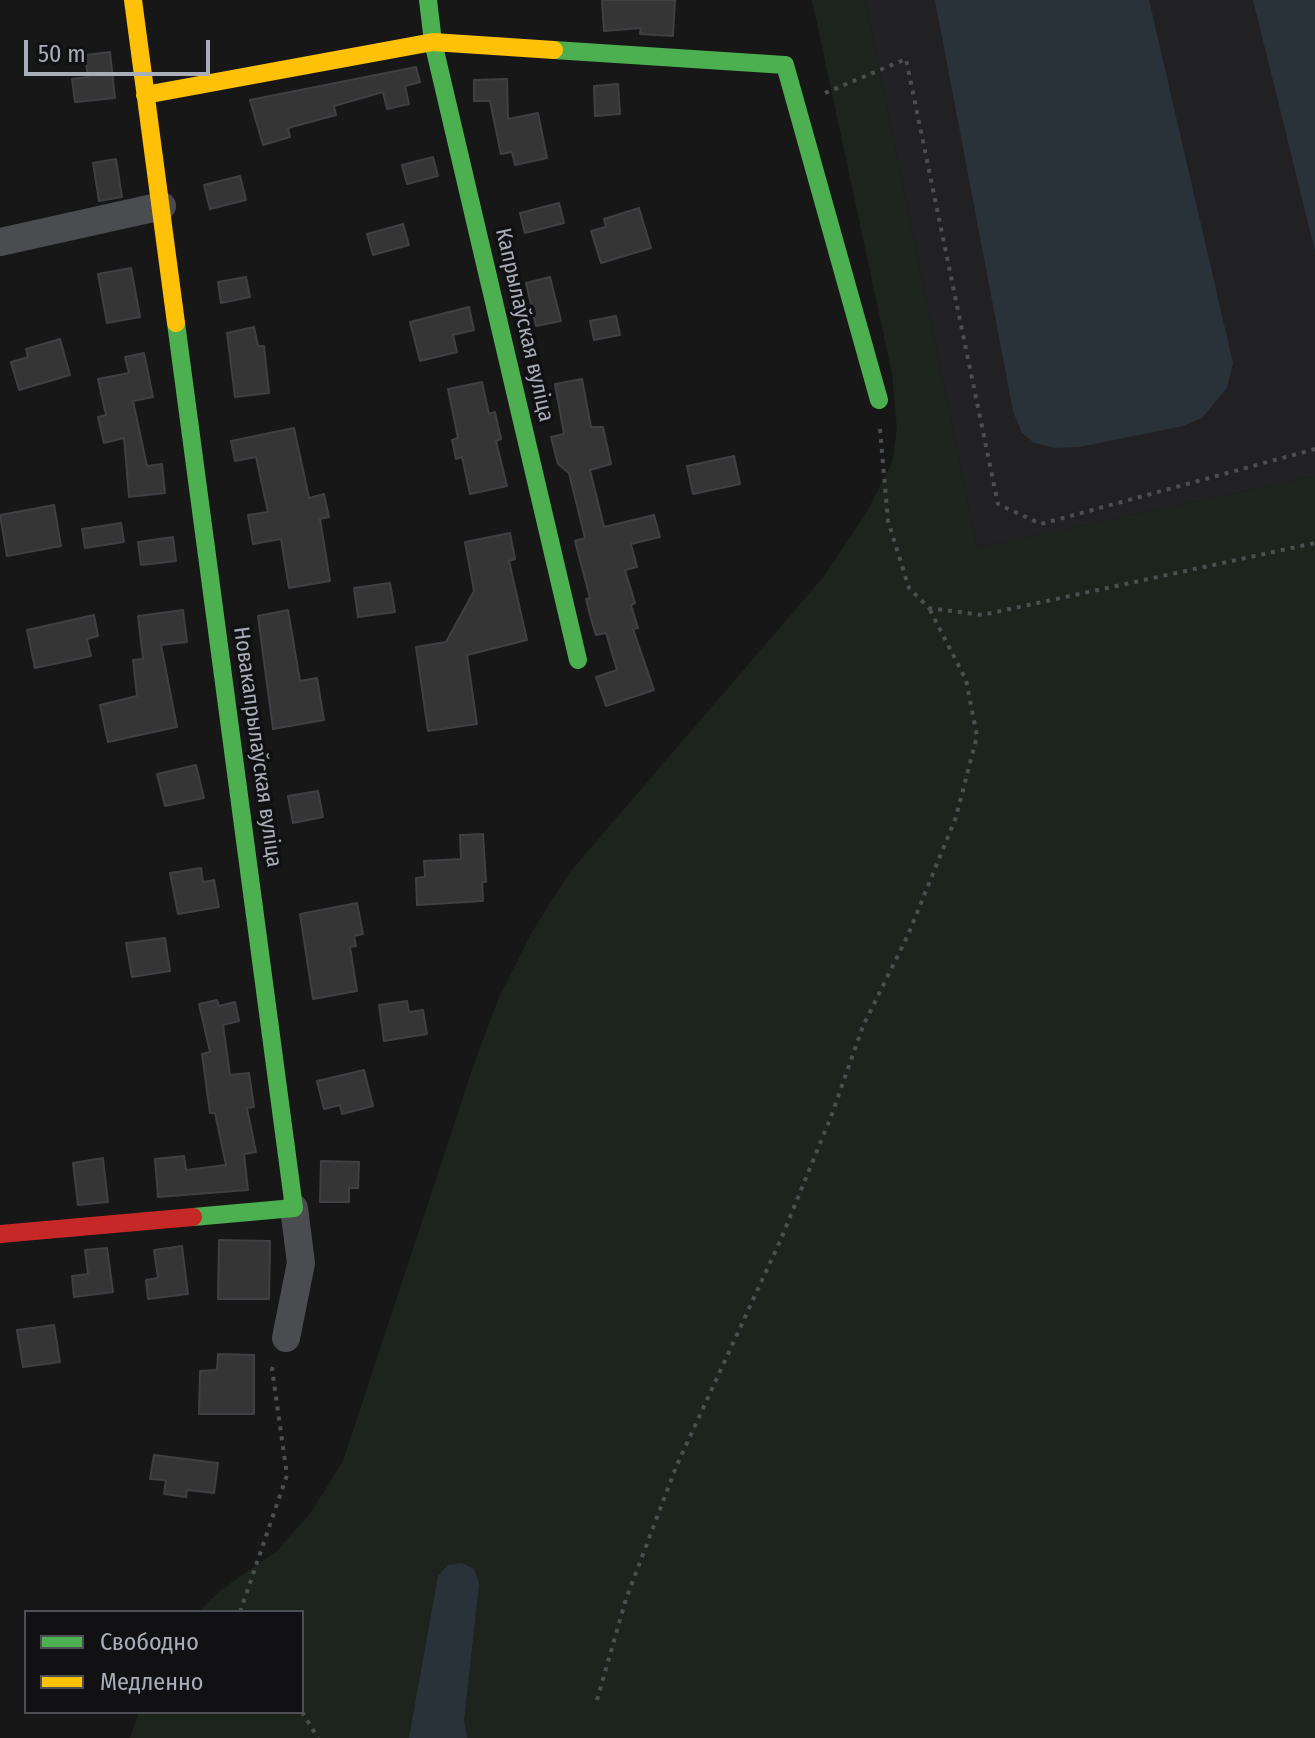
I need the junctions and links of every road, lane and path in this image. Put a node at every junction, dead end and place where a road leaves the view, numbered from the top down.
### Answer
1 (133, 0) edge
2 (428, 0) edge
3 (433, 42) junction
4 (145, 95) junction
5 (796, 103) junction
6 (162, 206) junction
7 (0, 242) edge
8 (879, 400) joint
9 (1315, 449) edge
10 (1315, 543) edge
11 (929, 608) junction
12 (578, 660) dead end
13 (294, 1208) junction
14 (0, 1234) edge
15 (286, 1338) joint
16 (241, 1610) edge
17 (597, 1700) dead end
18 (303, 1714) edge
19 (318, 1738) edge

1 - 4 street, Новакапрылаўская вуліца
2 - 3 street, Капрылаўская вуліца
3 - 4 street
3 - 5 street
3 - 12 street, Капрылаўская вуліца
4 - 6 street, Новакапрылаўская вуліца
5 - 8 street
5 - 9 path
6 - 7 street
6 - 13 street, Новакапрылаўская вуліца
8 - 11 path
10 - 11 path
11 - 17 path
13 - 14 street
13 - 15 street
15 - 16 path
18 - 19 path

